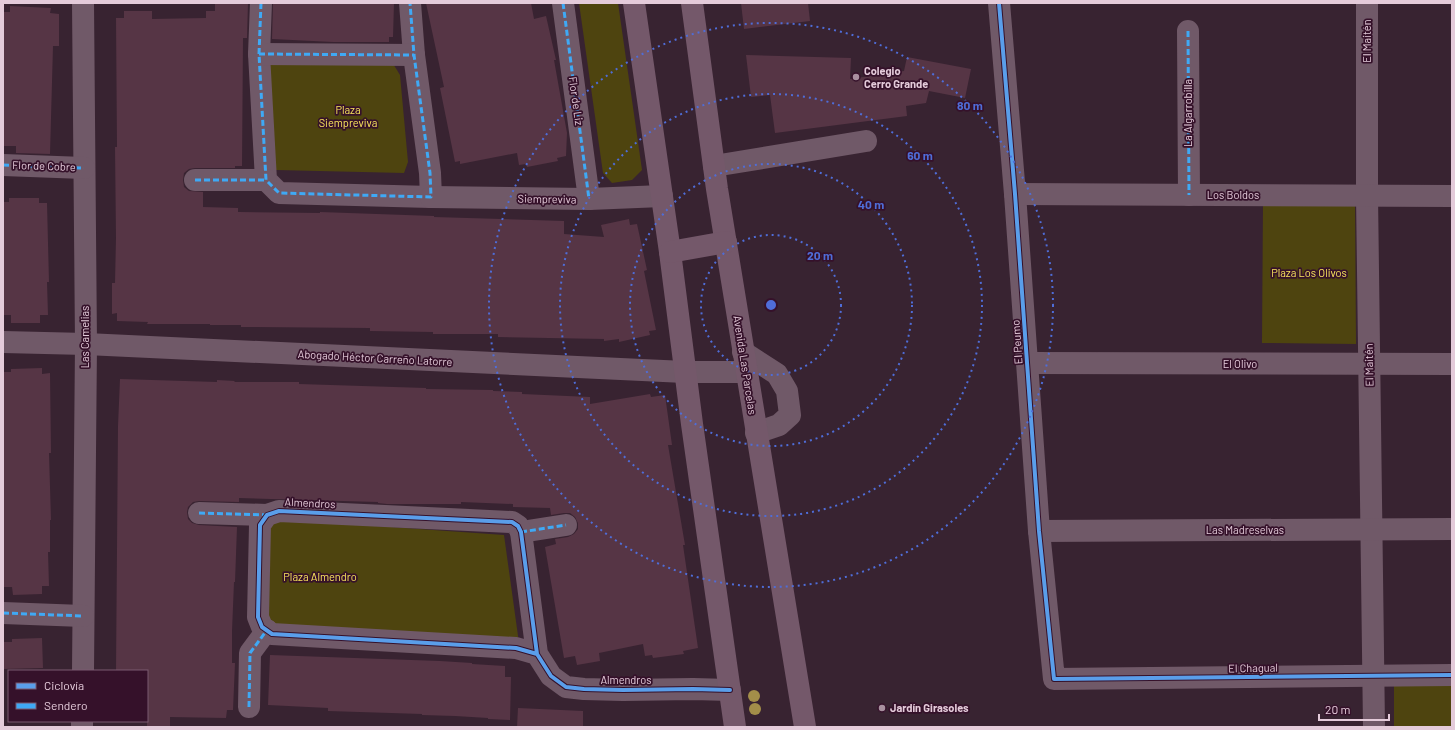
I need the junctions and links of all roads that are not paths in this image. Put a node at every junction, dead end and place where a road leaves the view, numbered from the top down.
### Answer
1 (82, 3) edge
2 (261, 3) edge
3 (410, 3) edge
4 (563, 3) edge
5 (634, 3) edge
6 (692, 3) edge
7 (999, 3) edge
8 (1367, 3) edge
9 (1188, 31) dead end
10 (259, 54) junction
11 (414, 55) junction
12 (866, 141) dead end
13 (3, 165) edge
14 (714, 166) junction
15 (84, 168) junction
16 (195, 180) dead end
17 (266, 180) junction
18 (1015, 194) junction
19 (1189, 195) junction
20 (1367, 195) junction
21 (662, 196) junction
22 (1452, 196) edge
23 (431, 197) junction
24 (589, 199) junction
25 (726, 242) junction
26 (670, 252) junction
27 (3, 342) edge
28 (86, 344) junction
29 (745, 362) junction
30 (1027, 363) junction
31 (1369, 364) junction
32 (1452, 364) edge
33 (686, 372) junction
34 (756, 433) junction
35 (199, 513) dead end
36 (267, 515) junction
37 (566, 525) dead end
38 (1371, 529) junction
39 (1452, 529) edge
40 (1039, 531) junction
41 (521, 532) junction
42 (3, 613) edge
43 (83, 616) junction
44 (267, 630) junction
45 (537, 654) junction
46 (83, 670) edge
47 (1452, 675) edge
48 (1373, 676) junction
49 (1054, 680) joint
50 (730, 690) junction
51 (249, 707) dead end
52 (735, 727) edge
53 (805, 727) edge
54 (1374, 727) edge

1 - 15 street, Las Camelias
2 - 10 street
3 - 11 street
4 - 24 street, Flor de Liz
5 - 21 main road
6 - 14 main road, Avenida Las Parcelas
7 - 18 street, El Peumo
8 - 20 street, El Maitén
9 - 19 street, La Algarrobilla
10 - 11 street
10 - 17 street
11 - 23 street
12 - 14 street
13 - 15 street, Flor de Cobre
14 - 25 main road, Avenida Las Parcelas
15 - 28 street, Las Camelias
16 - 17 street
17 - 23 street, Siempreviva
18 - 19 street, Los Boldos
18 - 30 street, El Peumo
19 - 20 street, Los Boldos
20 - 22 street, Los Boldos
20 - 31 street, El Maitén
21 - 24 street, Siempreviva
21 - 26 main road
23 - 24 street, Siempreviva
25 - 26 main road
25 - 29 main road, Avenida Las Parcelas
26 - 33 main road
27 - 28 street, Abogado Héctor Carreño Latorre
28 - 33 street, Abogado Héctor Carreño Latorre
28 - 43 street, Las Camelias
29 - 33 street, Abogado Héctor Carreño Latorre
29 - 34 main road, Avenida Las Parcelas
29 - 34 street
30 - 31 street, El Olivo
30 - 40 street, El Peumo
31 - 32 street, El Olivo
31 - 38 street, El Maitén
33 - 50 main road
34 - 53 main road, Avenida Las Parcelas
35 - 36 street, Almendros
36 - 41 street, Almendros
36 - 44 street
37 - 41 street
38 - 39 street, Las Madreselvas
38 - 40 street, Las Madreselvas
38 - 48 street, El Maitén
40 - 49 street, El Peumo
41 - 45 street, Almendros
42 - 43 street
43 - 46 street, Las Camelias
44 - 45 street
44 - 51 street
45 - 50 street, Almendros
47 - 48 street, El Chagual
48 - 49 street, El Chagual
48 - 54 street, El Maitén
50 - 52 main road

